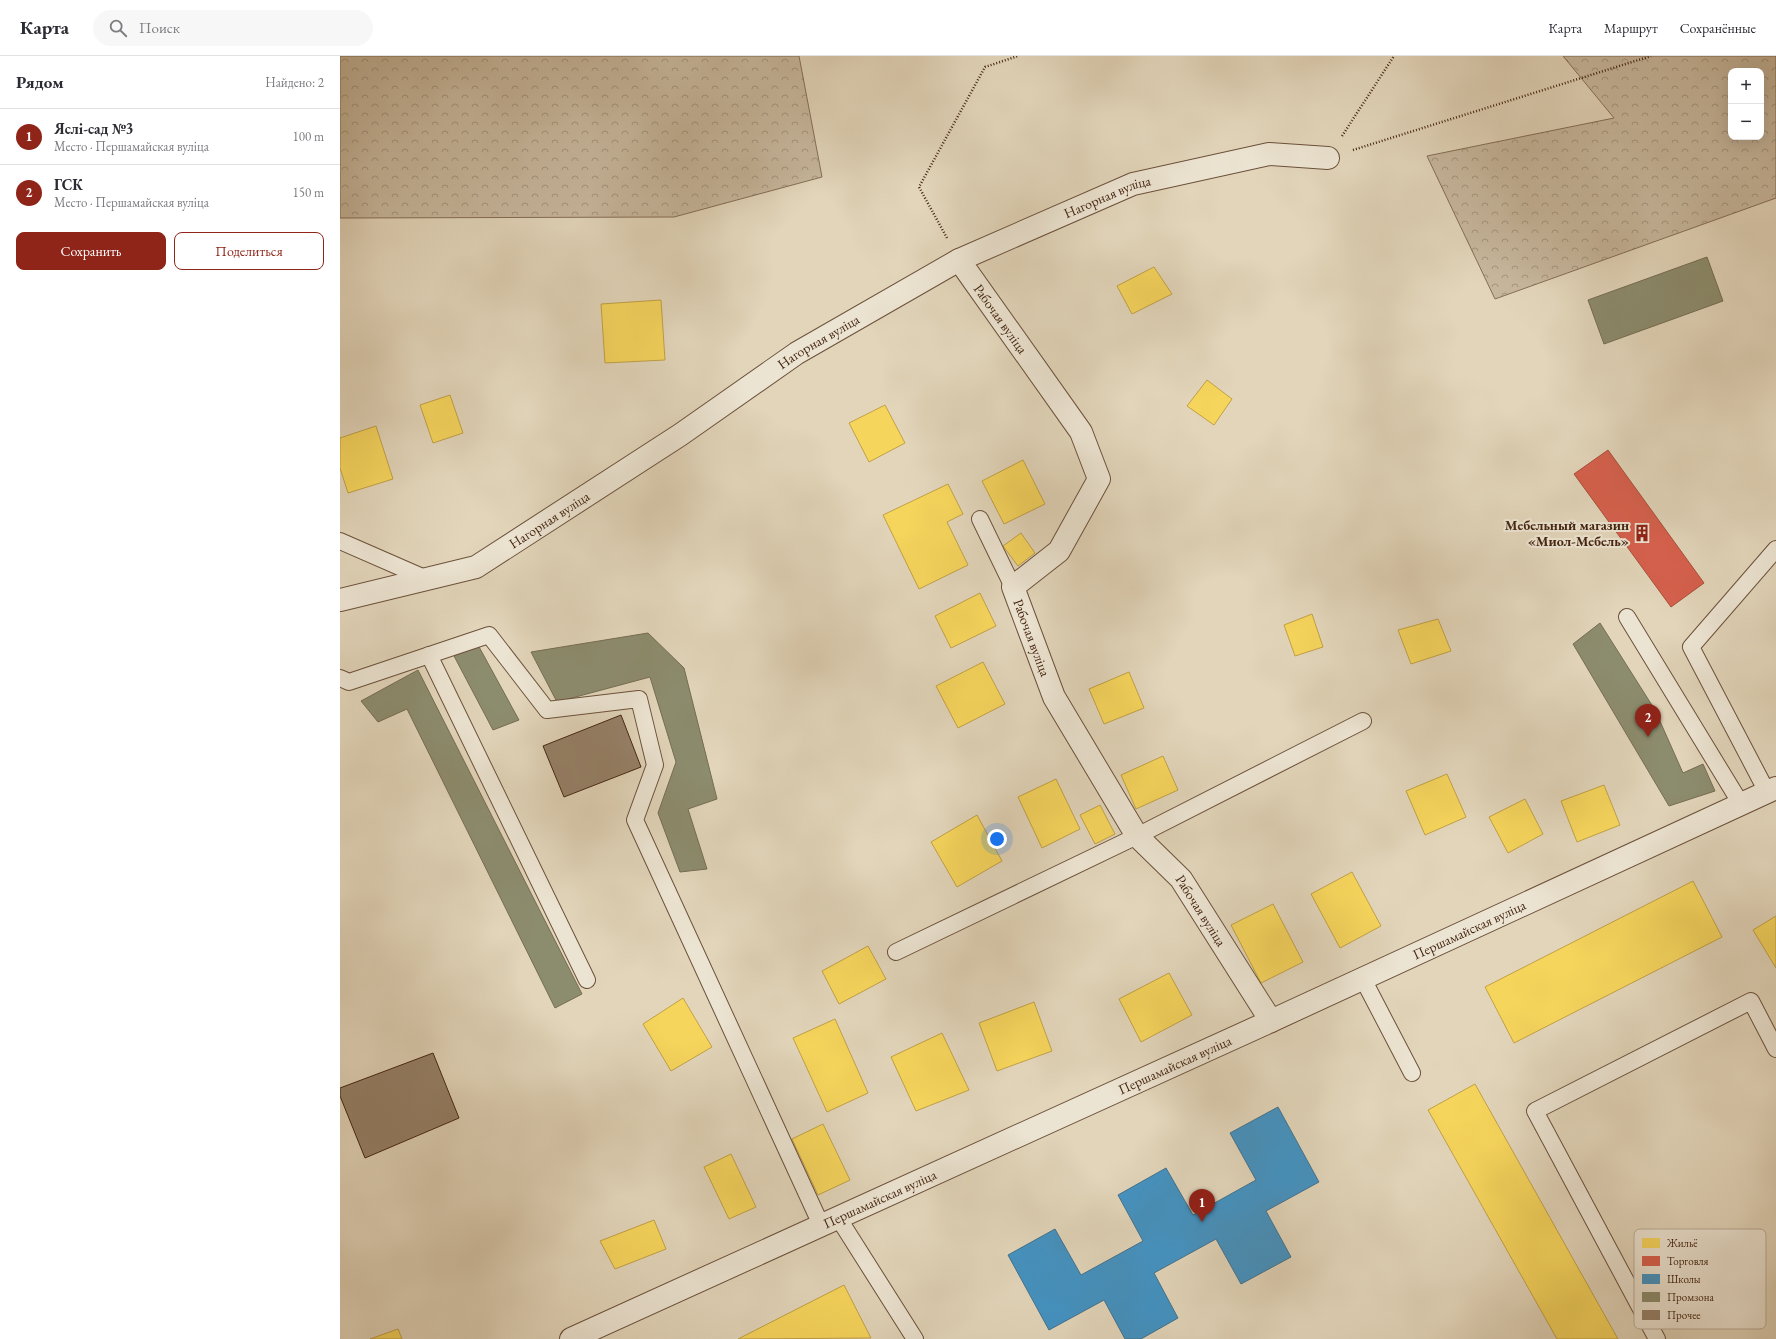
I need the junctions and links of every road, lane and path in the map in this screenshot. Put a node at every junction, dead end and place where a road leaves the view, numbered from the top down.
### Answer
1 (1018, 56) edge
2 (1394, 56) edge
3 (1651, 56) edge
4 (1328, 158) junction
5 (959, 260) junction
6 (980, 519) dead end
7 (340, 541) edge
8 (1776, 549) edge
9 (427, 579) junction
10 (1013, 587) junction
11 (340, 600) edge
12 (1627, 617) dead end
13 (429, 655) junction
14 (340, 678) edge
15 (1363, 720) dead end
16 (1772, 790) edge
17 (1741, 804) junction
18 (1136, 836) junction
19 (896, 952) dead end
20 (1363, 979) junction
21 (587, 980) dead end
22 (1271, 1021) junction
23 (1776, 1049) edge
24 (1412, 1073) dead end
25 (830, 1223) junction
26 (1634, 1298) edge
27 (1651, 1329) edge
28 (572, 1339) edge
29 (915, 1339) edge
30 (1656, 1339) edge

1 - 5 path
2 - 4 path
3 - 4 path
4 - 5 street, Нагорная вуліца
5 - 9 street, Нагорная вуліца
5 - 10 street, Рабочая вуліца
6 - 10 lane
7 - 9 lane
8 - 16 lane
9 - 11 street, Нагорная вуліца
10 - 18 street, Рабочая вуліца
12 - 17 lane
13 - 14 lane
13 - 21 lane
13 - 25 lane
15 - 18 lane
16 - 17 street, Першамайская вуліца
17 - 20 street, Першамайская вуліца
18 - 19 lane
18 - 22 street, Рабочая вуліца
20 - 22 street, Першамайская вуліца
20 - 24 lane
22 - 25 street, Першамайская вуліца
23 - 26 lane
25 - 28 street, Першамайская вуліца
25 - 29 lane
27 - 30 lane

